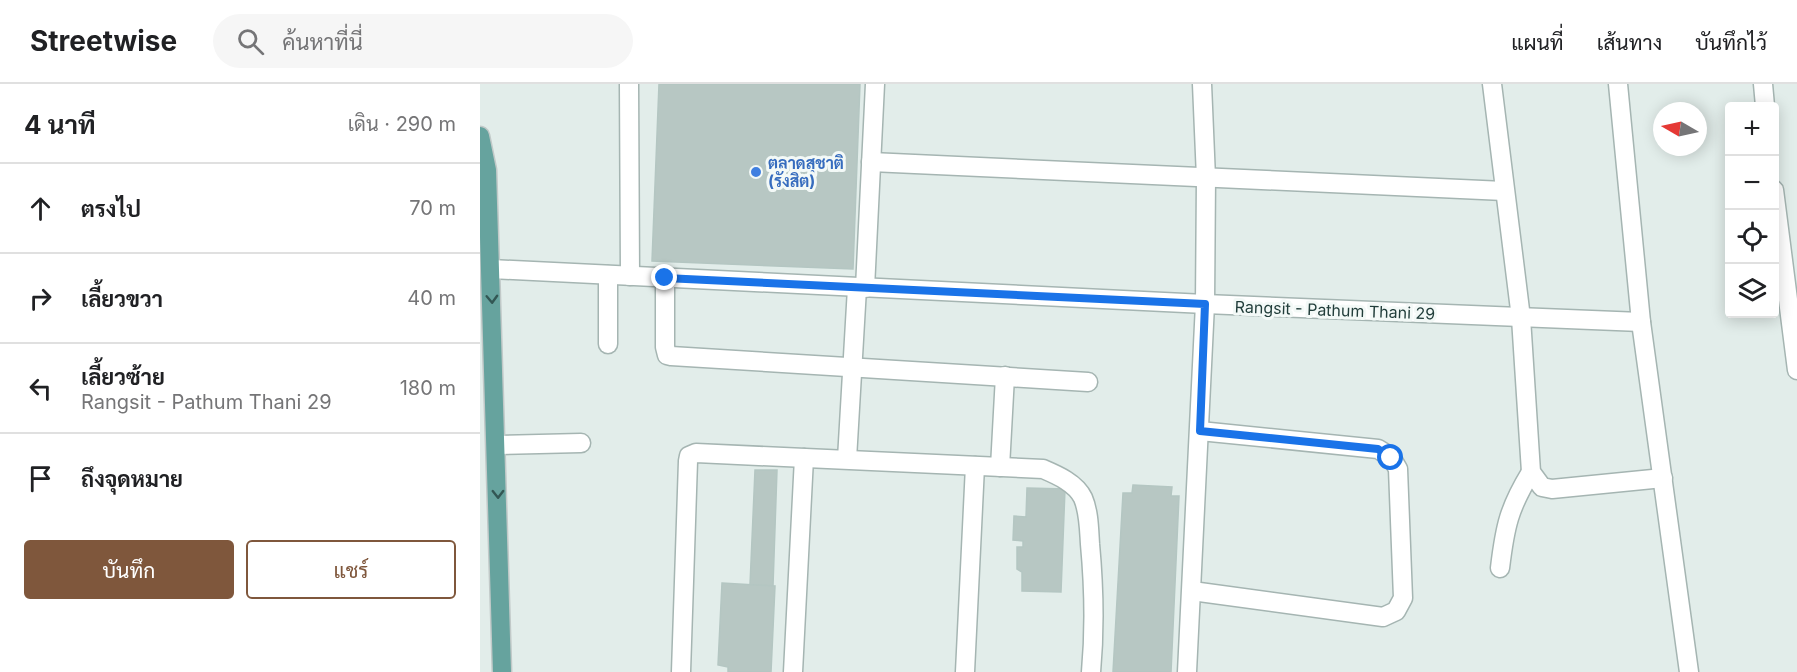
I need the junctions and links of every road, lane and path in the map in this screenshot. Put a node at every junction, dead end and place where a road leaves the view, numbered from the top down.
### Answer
1 (629, 84) edge
2 (874, 84) edge
3 (1202, 84) edge
4 (1492, 84) edge
5 (1618, 84) edge
6 (1762, 84) edge
7 (1764, 102) edge
8 (480, 136) edge
9 (871, 162) junction
10 (1206, 178) junction
11 (1504, 191) junction
12 (1777, 210) edge
13 (491, 269) junction
14 (608, 275) junction
15 (630, 276) junction
16 (665, 278) junction
17 (861, 288) junction
18 (1205, 304) junction
19 (1521, 318) junction
20 (1641, 322) junction
21 (608, 344) dead end
22 (854, 367) junction
23 (1797, 370) edge
24 (1005, 376) junction
25 (1088, 382) dead end
26 (1200, 431) junction
27 (581, 443) dead end
28 (496, 445) junction
29 (804, 458) junction
30 (847, 459) junction
31 (975, 466) junction
32 (1000, 467) junction
33 (1531, 472) junction
34 (1663, 478) junction
35 (1500, 568) dead end
36 (1192, 591) junction
37 (502, 672) edge
38 (681, 672) edge
39 (793, 672) edge
40 (965, 672) edge
41 (1091, 672) edge
42 (1187, 672) edge
43 (1689, 672) edge

1 - 15 street
2 - 9 street
3 - 10 street
4 - 11 street
5 - 20 street
6 - 7 street
8 - 13 main road
9 - 10 street
9 - 17 street
10 - 11 street
10 - 18 street
11 - 19 street
12 - 23 street
13 - 14 street, Rangsit - Pathum Thani 29
13 -> 28 main road
14 - 15 street, Rangsit - Pathum Thani 29
14 - 21 street
15 - 16 street, Rangsit - Pathum Thani 29
16 - 17 street, Rangsit - Pathum Thani 29
16 - 22 street
17 - 18 street, Rangsit - Pathum Thani 29
17 - 22 street
18 - 19 street, Rangsit - Pathum Thani 29
18 - 26 street
19 - 20 street, Rangsit - Pathum Thani 29
19 - 33 street
20 - 34 street
22 - 24 street
22 - 30 street
24 - 25 street
24 - 32 street
26 - 36 street
26 - 36 street
27 - 28 street
28 -> 37 main road
29 - 30 street
29 - 38 street
29 - 39 street
30 - 31 street
31 - 32 street
31 - 40 street
32 - 41 street
33 - 34 street
33 - 35 street
34 - 43 street
36 - 42 street

